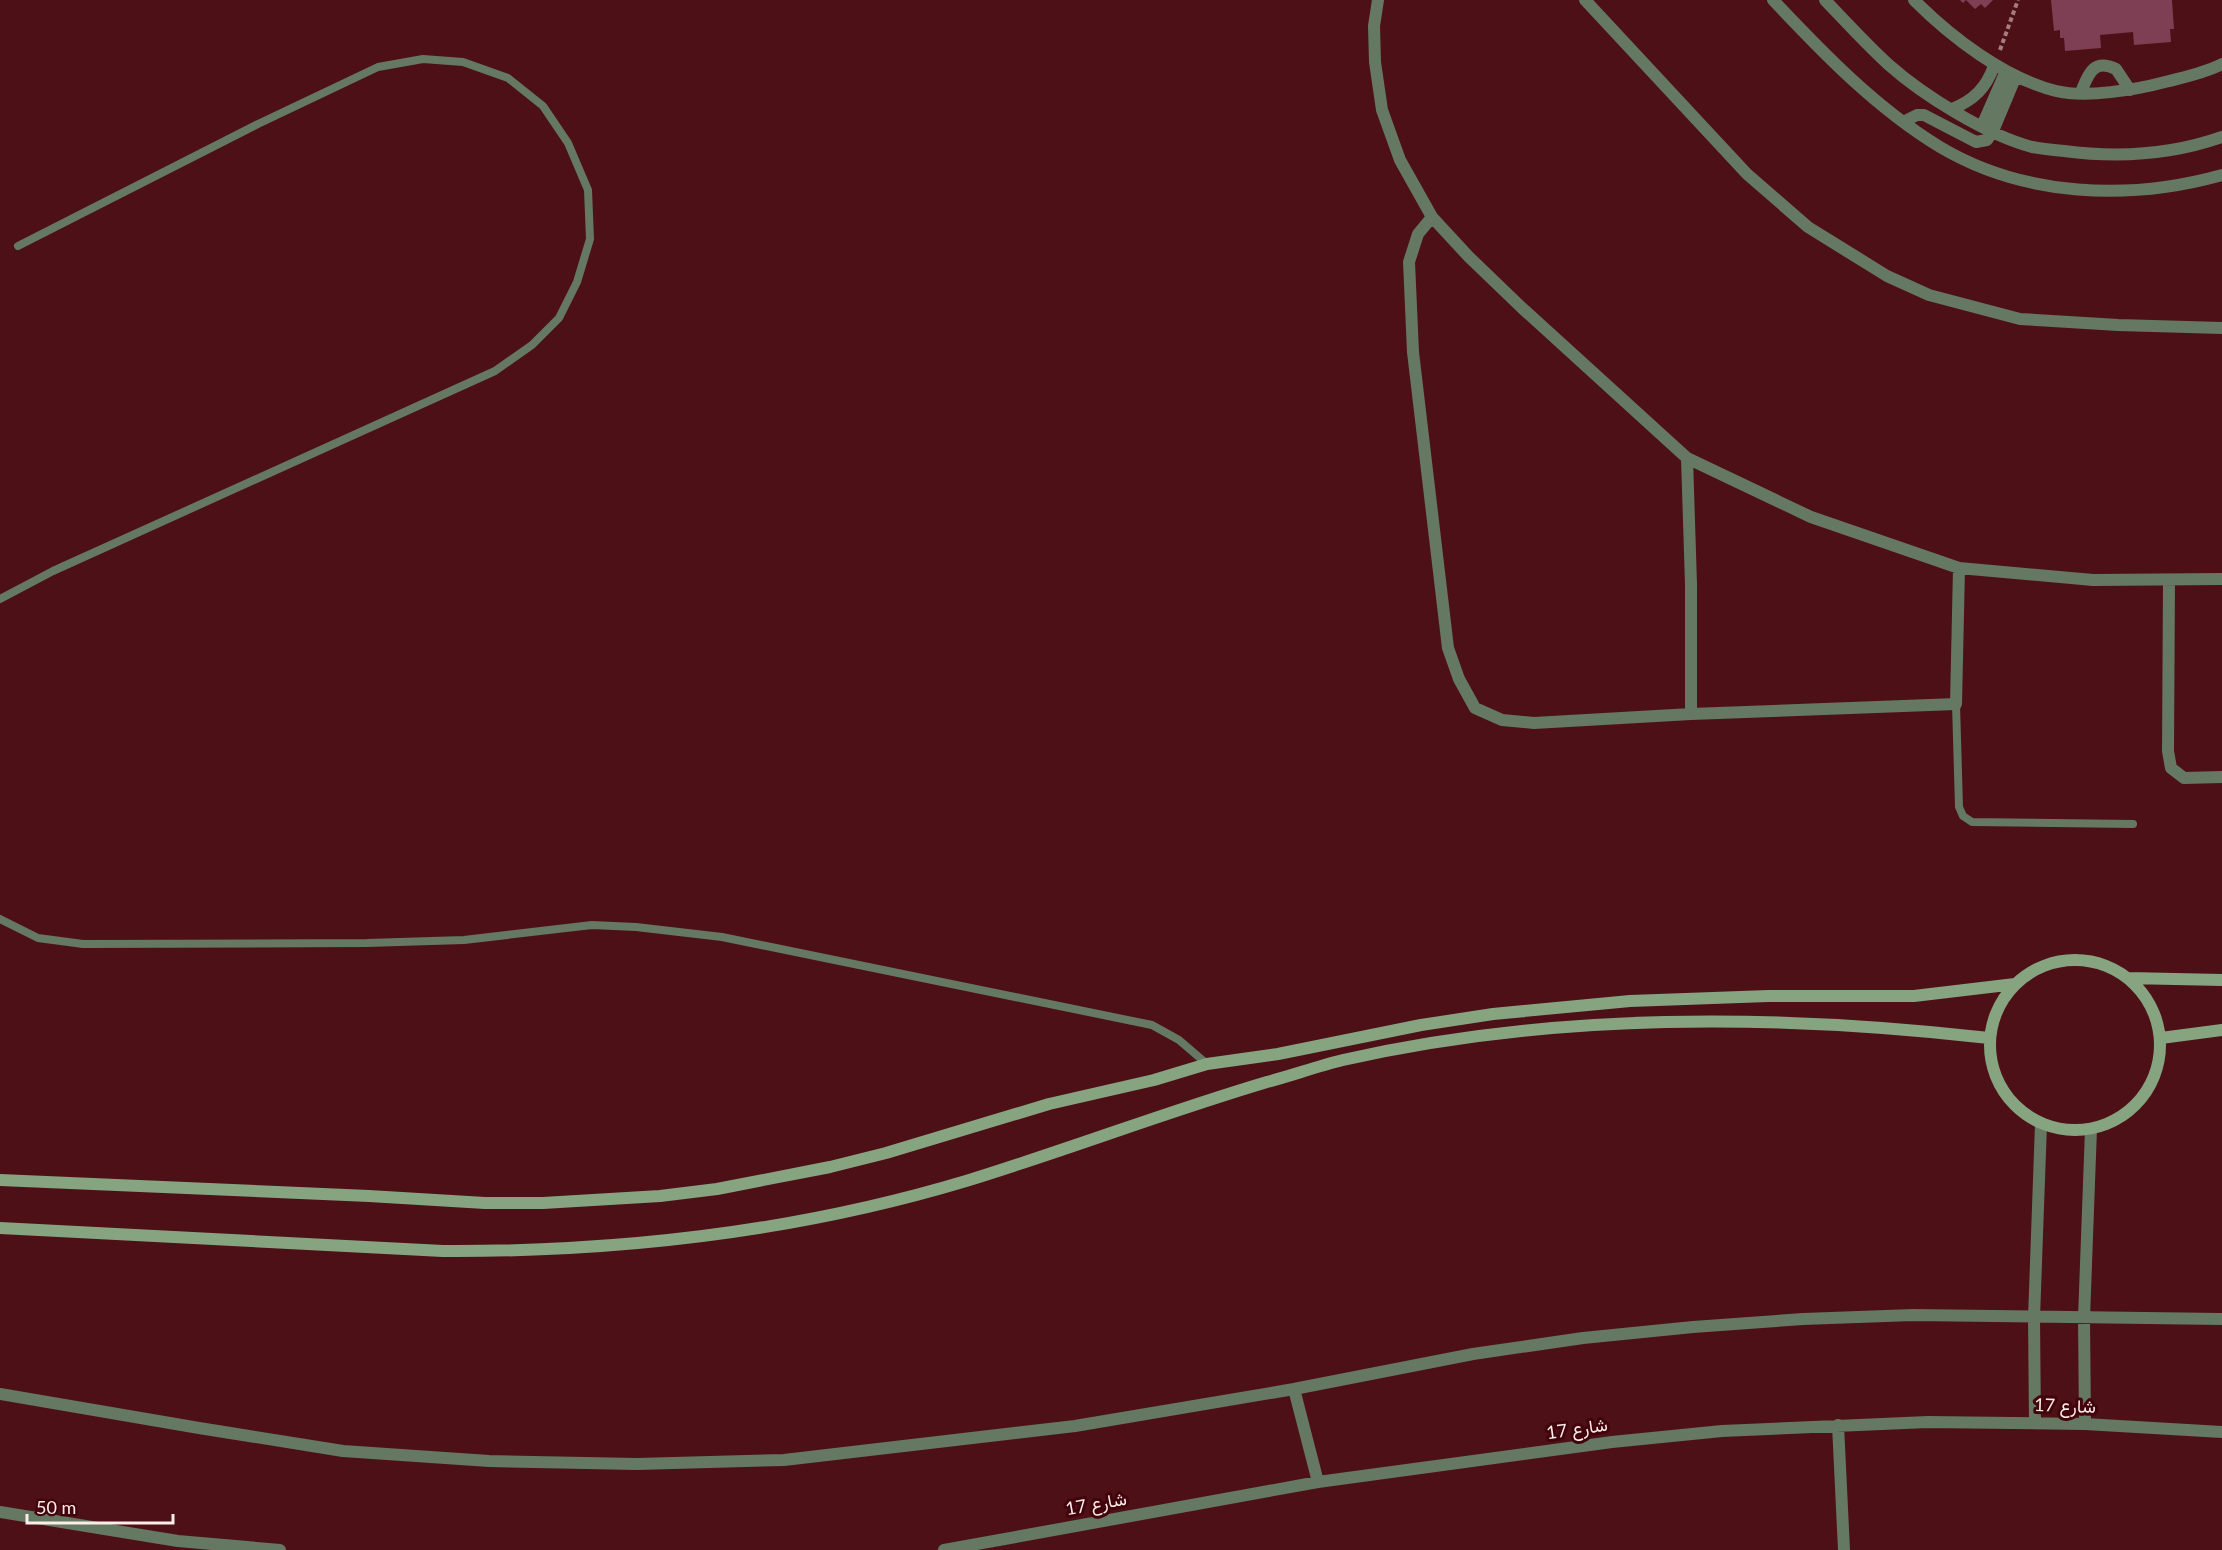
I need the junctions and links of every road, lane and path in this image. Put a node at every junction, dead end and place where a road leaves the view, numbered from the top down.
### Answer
1 (1378, 0) edge
2 (1585, 0) edge
3 (1773, 0) edge
4 (1825, 0) edge
5 (1914, 0) edge
6 (2018, 0) edge
7 (2222, 64) edge
8 (1994, 66) junction
9 (2011, 74) junction
10 (2130, 90) junction
11 (2081, 92) junction
12 (1952, 109) junction
13 (1903, 122) junction
14 (1988, 129) junction
15 (2222, 137) edge
16 (2222, 175) edge
17 (1432, 218) junction
18 (18, 246) dead end
19 (2222, 328) edge
20 (1687, 458) junction
21 (1959, 568) junction
22 (2222, 579) edge
23 (2169, 581) junction
24 (0, 599) edge
25 (1956, 704) junction
26 (1691, 714) junction
27 (2222, 777) edge
28 (2133, 824) dead end
29 (0, 920) edge
30 (2128, 978) junction
31 (2222, 980) edge
32 (2015, 984) junction
33 (2222, 1030) edge
34 (1989, 1038) junction
35 (2161, 1038) junction
36 (1207, 1064) junction
37 (2041, 1124) junction
38 (2091, 1129) junction
39 (0, 1180) edge
40 (0, 1228) edge
41 (2034, 1318) junction
42 (2084, 1318) junction
43 (2222, 1319) edge
44 (1294, 1389) junction
45 (0, 1394) edge
46 (2035, 1423) junction
47 (2085, 1424) junction
48 (1838, 1425) junction
49 (2222, 1432) edge
50 (1318, 1482) junction
51 (0, 1512) edge
52 (280, 1550) edge
53 (944, 1550) edge
54 (1844, 1550) edge

1 - 17 street
2 - 19 street
3 - 13 street
4 - 12 street
5 - 8 street
6 - 8 path
7 - 10 street
8 - 9 street
8 - 12 street
9 - 11 street
9 - 14 street
10 - 11 street
10 - 11 street
12 - 14 street
13 - 14 street
13 - 16 street
14 - 15 street
17 - 20 street
17 - 26 street
18 - 24 lane
20 - 21 street
20 - 26 street
21 - 23 street
21 - 25 street
22 - 23 street
23 - 27 street
25 - 26 street
25 - 28 lane
29 - 36 lane
30 - 31 main road
30 - 32 main road
30 - 35 main road
32 - 34 main road
32 - 36 main road
33 - 35 main road
34 - 37 main road
34 - 40 main road
35 - 38 main road
36 - 39 main road
37 - 38 main road
37 - 41 street
38 - 42 street
41 - 42 street
41 - 44 street
41 - 46 street
42 - 43 street
42 - 47 street
44 - 45 street
44 - 50 street
46 - 47 street, شارع 17
46 - 48 street, شارع 17
47 - 49 street, شارع 17
48 - 50 street, شارع 17
48 - 54 street
50 - 53 street, شارع 17
51 - 52 street

